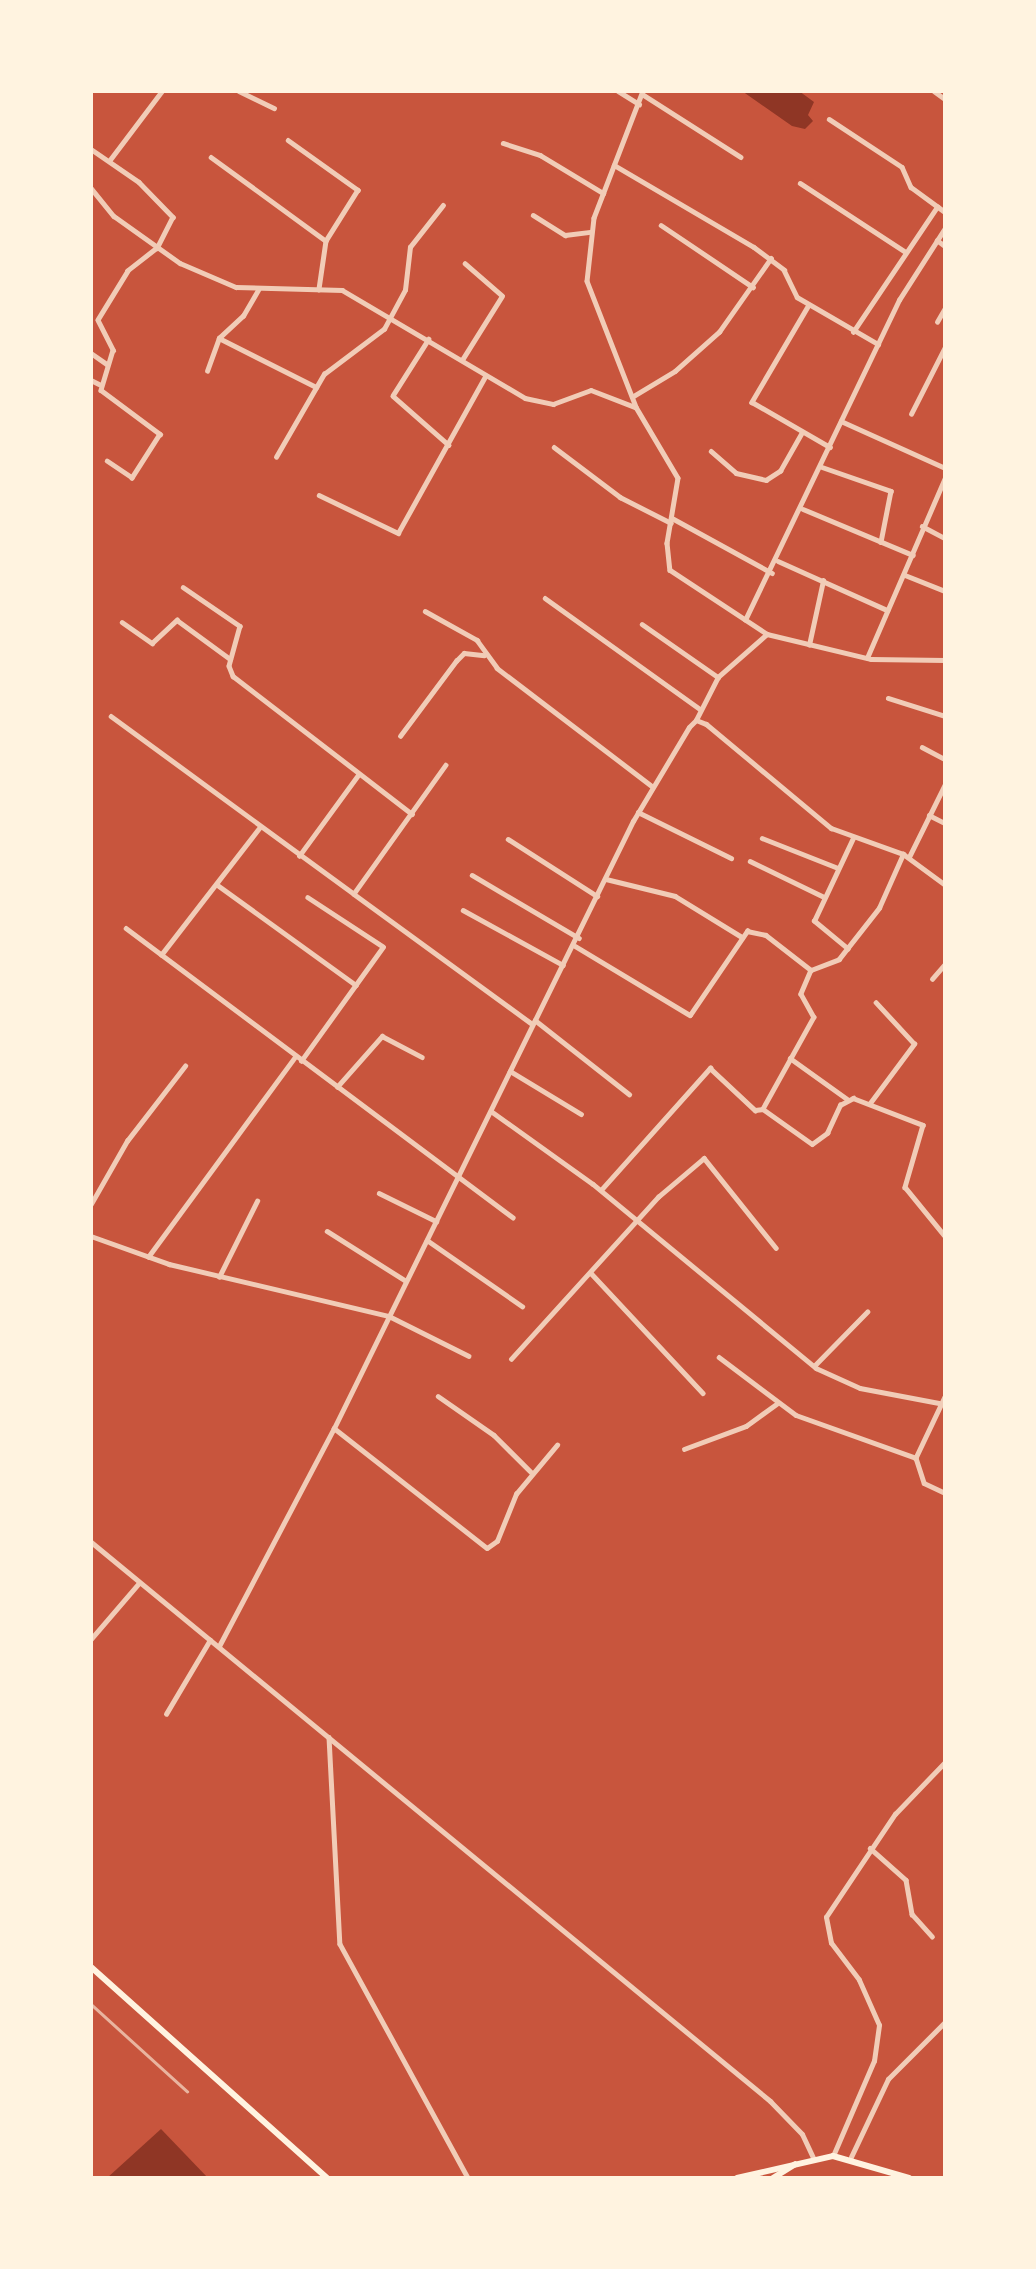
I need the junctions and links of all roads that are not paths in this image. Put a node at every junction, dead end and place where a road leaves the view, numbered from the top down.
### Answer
1 (162, 91) edge
2 (239, 91) edge
3 (618, 91) edge
4 (934, 91) edge
5 (643, 92) edge
6 (945, 99) edge
7 (639, 104) junction
8 (274, 108) dead end
9 (829, 119) dead end
10 (288, 140) dead end
11 (503, 143) dead end
12 (93, 151) edge
13 (91, 157) edge
14 (211, 157) dead end
15 (741, 157) dead end
16 (109, 161) junction
17 (614, 165) junction
18 (800, 183) dead end
19 (91, 188) edge
20 (604, 193) junction
21 (443, 205) dead end
22 (937, 207) junction
23 (945, 212) edge
24 (533, 215) dead end
25 (661, 225) dead end
26 (945, 228) edge
27 (590, 232) junction
28 (937, 240) junction
29 (326, 241) junction
30 (945, 246) edge
31 (157, 247) junction
32 (906, 253) junction
33 (771, 258) junction
34 (465, 264) dead end
35 (753, 287) junction
36 (319, 289) junction
37 (258, 290) junction
38 (809, 305) junction
39 (945, 308) edge
40 (393, 316) junction
41 (936, 322) dead end
42 (853, 332) junction
43 (219, 338) junction
44 (429, 339) junction
45 (878, 345) junction
46 (945, 347) edge
47 (91, 353) edge
48 (462, 360) junction
49 (107, 365) junction
50 (207, 371) dead end
51 (485, 377) junction
52 (91, 380) edge
53 (99, 384) junction
54 (316, 387) junction
55 (632, 397) junction
56 (636, 407) junction
57 (911, 414) dead end
58 (841, 421) junction
59 (801, 434) junction
60 (449, 445) junction
61 (554, 447) dead end
62 (830, 447) junction
63 (711, 451) dead end
64 (276, 457) dead end
65 (107, 461) dead end
66 (822, 467) junction
67 (945, 468) edge
68 (945, 478) edge
69 (943, 487) edge
70 (319, 495) dead end
71 (803, 509) junction
72 (672, 521) junction
73 (922, 526) junction
74 (945, 538) edge
75 (881, 542) junction
76 (913, 555) junction
77 (778, 561) junction
78 (772, 573) junction
79 (905, 575) junction
80 (822, 582) junction
81 (183, 587) dead end
82 (945, 591) edge
83 (545, 598) dead end
84 (887, 610) junction
85 (425, 611) dead end
86 (745, 621) junction
87 (122, 622) dead end
88 (642, 624) dead end
89 (767, 634) junction
90 (808, 646) junction
91 (484, 654) junction
92 (867, 658) junction
93 (230, 659) junction
94 (945, 660) edge
95 (718, 677) junction
96 (888, 698) dead end
97 (700, 709) junction
98 (111, 716) dead end
99 (945, 716) edge
100 (696, 720) junction
101 (400, 736) dead end
102 (922, 747) dead end
103 (945, 759) edge
104 (446, 765) dead end
105 (359, 775) junction
106 (945, 784) edge
107 (652, 786) junction
108 (638, 812) junction
109 (412, 814) junction
110 (929, 815) junction
111 (945, 823) edge
112 (259, 828) junction
113 (762, 838) dead end
114 (853, 838) junction
115 (508, 839) dead end
116 (299, 856) junction
117 (906, 856) junction
118 (731, 858) dead end
119 (750, 861) dead end
120 (838, 868) junction
121 (472, 875) dead end
122 (606, 879) junction
123 (945, 885) edge
124 (219, 886) junction
125 (354, 894) junction
126 (598, 896) junction
127 (824, 897) junction
128 (308, 898) dead end
129 (463, 910) dead end
130 (126, 928) dead end
131 (742, 937) junction
132 (579, 938) junction
133 (575, 946) junction
134 (848, 949) junction
135 (161, 955) junction
136 (945, 964) edge
137 (564, 965) junction
138 (811, 970) junction
139 (932, 979) dead end
140 (356, 985) junction
141 (876, 1003) dead end
142 (533, 1022) junction
143 (422, 1057) dead end
144 (295, 1058) junction
145 (790, 1058) junction
146 (301, 1062) junction
147 (185, 1066) dead end
148 (510, 1071) junction
149 (337, 1087) junction
150 (629, 1094) dead end
151 (847, 1099) junction
152 (870, 1103) junction
153 (763, 1109) junction
154 (491, 1111) junction
155 (581, 1114) dead end
156 (458, 1177) junction
157 (601, 1190) junction
158 (379, 1193) dead end
159 (257, 1201) dead end
160 (91, 1204) edge
161 (513, 1217) dead end
162 (638, 1220) junction
163 (436, 1221) junction
164 (327, 1231) dead end
165 (91, 1236) edge
166 (945, 1236) edge
167 (426, 1240) junction
168 (776, 1248) dead end
169 (148, 1257) junction
170 (591, 1273) junction
171 (219, 1277) junction
172 (406, 1281) junction
173 (523, 1306) dead end
174 (867, 1312) dead end
175 (389, 1316) junction
176 (469, 1356) dead end
177 (719, 1357) dead end
178 (511, 1359) dead end
179 (814, 1366) junction
180 (704, 1394) dead end
181 (438, 1396) dead end
182 (945, 1397) edge
183 (939, 1403) junction
184 (776, 1404) junction
185 (334, 1428) junction
186 (557, 1445) dead end
187 (684, 1449) dead end
188 (916, 1458) junction
189 (531, 1472) junction
190 (945, 1493) edge
191 (91, 1542) edge
192 (139, 1583) junction
193 (91, 1639) edge
194 (211, 1639) junction
195 (219, 1646) junction
196 (166, 1714) dead end
197 (329, 1737) junction
198 (945, 1762) edge
199 (870, 1849) junction
200 (932, 1936) dead end
201 (91, 1967) edge
202 (945, 2022) edge
203 (833, 2156) junction
204 (851, 2157) junction
205 (813, 2158) junction
206 (795, 2164) junction
207 (327, 2178) edge
208 (468, 2178) edge
209 (737, 2178) edge
210 (772, 2178) edge
211 (909, 2178) edge

1 - 16 street
2 - 8 street
3 - 7 street
4 - 6 street
5 - 7 street
5 - 15 street
7 - 17 street
9 - 22 street
10 - 29 street
11 - 20 street
12 - 13 street
12 - 16 street
14 - 29 street
16 - 31 street
17 - 20 street
17 - 33 street
18 - 32 street
19 - 31 street
20 - 27 street
21 - 40 street
22 - 23 street
22 - 32 street
24 - 27 street
25 - 35 street
26 - 28 street
27 - 55 street
28 - 30 street
28 - 45 street
29 - 36 street
31 - 37 street
31 - 49 street
32 - 42 street
33 - 35 street
33 - 38 street
34 - 48 street
35 - 55 street
36 - 37 street
36 - 40 street
37 - 43 street
38 - 42 street
38 - 59 street
39 - 41 street
40 - 44 street
40 - 54 street
42 - 45 street
43 - 50 street
43 - 54 street
44 - 48 street
44 - 60 street
45 - 58 street
46 - 57 street
47 - 49 street
48 - 51 street
49 - 53 street
51 - 56 street
51 - 60 street
52 - 53 street
53 - 65 street
54 - 64 street
55 - 56 street
56 - 72 street
58 - 62 street
58 - 67 street
59 - 62 street
59 - 63 street
60 - 70 street
61 - 72 street
62 - 66 street
66 - 71 street
66 - 75 street
68 - 69 street
69 - 73 street
71 - 75 street
71 - 77 street
72 - 78 street
72 - 86 street
73 - 74 street
73 - 76 street
75 - 76 street
76 - 79 street
77 - 78 street
77 - 80 street
78 - 86 street
79 - 82 street
79 - 84 street
80 - 84 street
80 - 90 street
81 - 93 street
83 - 97 street
84 - 92 street
85 - 91 street
86 - 89 street
87 - 93 street
88 - 95 street
89 - 90 street
89 - 95 street
90 - 92 street
91 - 101 street
91 - 107 street
92 - 94 street
93 - 105 street
95 - 97 street
96 - 99 street
97 - 100 street
98 - 112 street
100 - 107 street
100 - 114 street
102 - 103 street
104 - 109 street
105 - 109 street
105 - 116 street
106 - 110 street
107 - 108 street
108 - 118 street
108 - 122 street
109 - 125 street
110 - 111 street
110 - 117 street
112 - 116 street
112 - 124 street
113 - 120 street
114 - 117 street
114 - 120 street
115 - 126 street
116 - 125 street
117 - 123 street
117 - 134 street
119 - 127 street
120 - 127 street
121 - 132 street
122 - 126 street
122 - 131 street
124 - 135 street
124 - 140 street
125 - 142 street
126 - 132 street
127 - 134 street
128 - 140 street
129 - 137 street
130 - 135 street
131 - 133 street
131 - 138 street
132 - 133 street
133 - 137 street
134 - 138 street
135 - 144 street
136 - 139 street
137 - 142 street
138 - 145 street
140 - 146 street
141 - 152 street
142 - 148 street
142 - 150 street
143 - 149 street
144 - 146 street
144 - 169 street
145 - 151 street
145 - 153 street
146 - 149 street
147 - 160 street
148 - 154 street
148 - 155 street
149 - 156 street
151 - 152 street
151 - 153 street
152 - 166 street
153 - 157 street
154 - 156 street
154 - 157 street
156 - 161 street
156 - 163 street
157 - 162 street
158 - 163 street
159 - 171 street
162 - 168 street
162 - 170 street
162 - 179 street
163 - 167 street
164 - 172 street
165 - 169 street
167 - 172 street
167 - 173 street
169 - 171 street
170 - 178 street
170 - 180 street
171 - 175 street
172 - 175 street
174 - 179 street
175 - 176 street
175 - 185 street
177 - 184 street
179 - 183 street
181 - 189 street
182 - 183 street
183 - 188 street
184 - 187 street
184 - 188 street
185 - 189 street
185 - 195 street
186 - 189 street
188 - 190 street
191 - 192 street
192 - 193 street
192 - 194 street
194 - 195 street
194 - 196 street
195 - 197 street
197 - 205 street
197 - 208 street
198 - 199 street
199 - 200 street
199 - 203 street
201 - 207 main road
202 - 204 street
203 - 204 main road
203 - 205 main road
204 - 211 main road
205 - 206 main road
206 - 209 main road
206 - 210 main road

